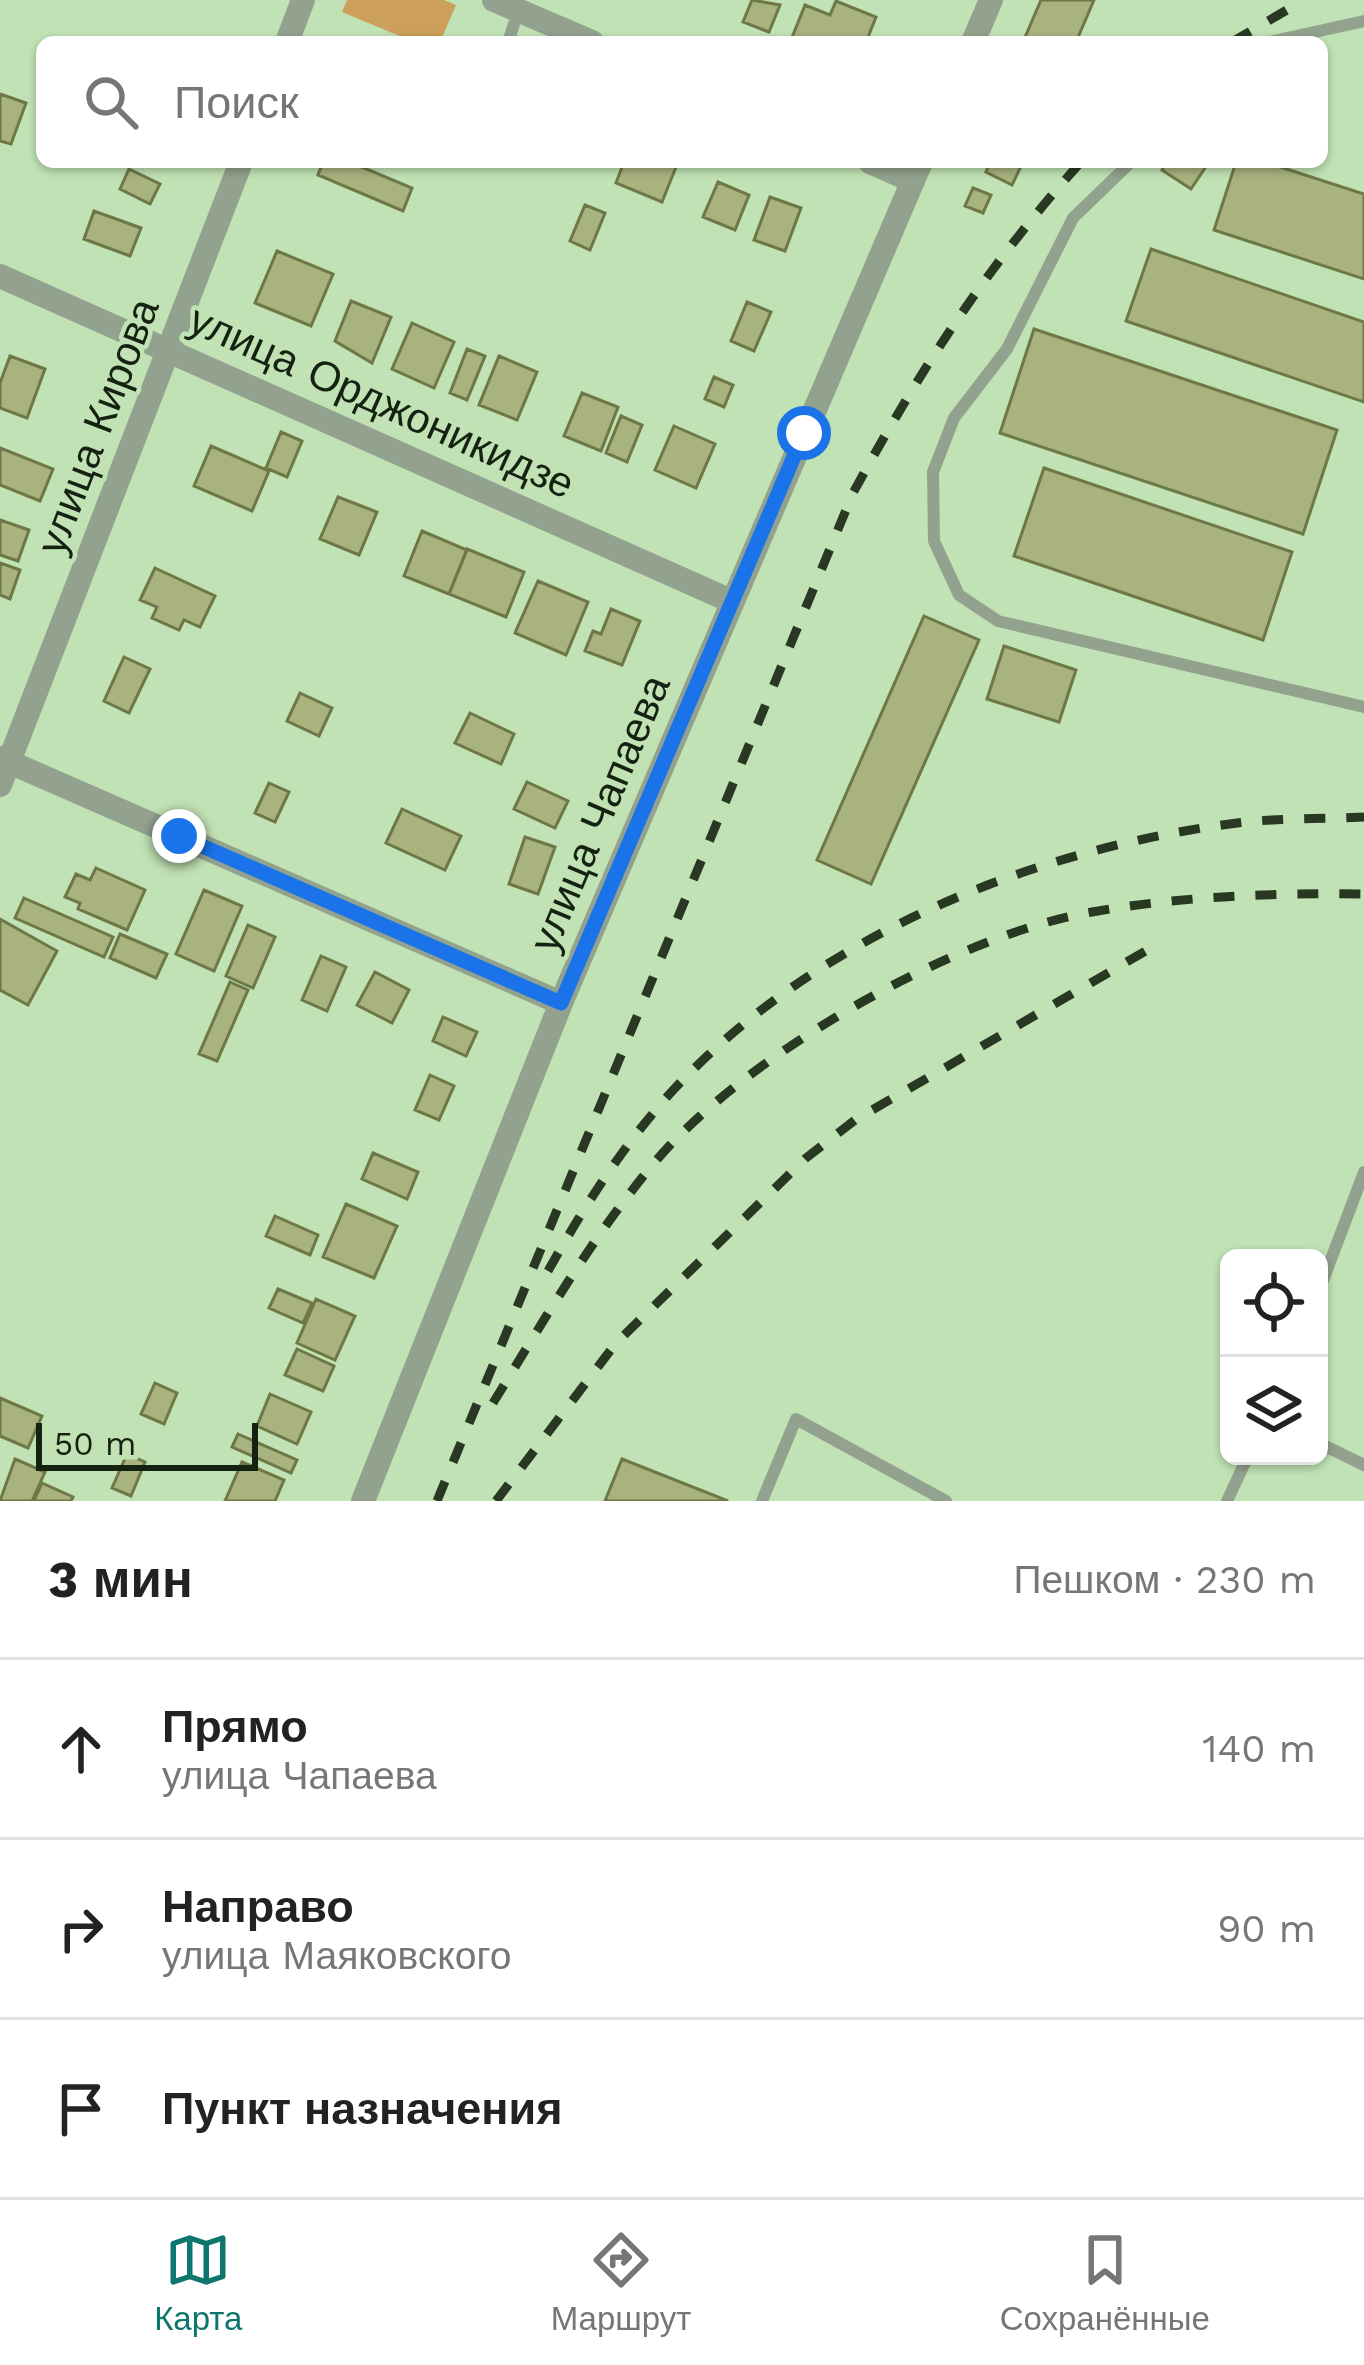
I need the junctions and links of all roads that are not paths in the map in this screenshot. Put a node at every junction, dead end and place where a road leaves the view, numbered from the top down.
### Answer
1 (303, 0) edge
2 (494, 0) edge
3 (991, 0) edge
4 (519, 10) junction
5 (1364, 20) edge
6 (289, 36) edge
7 (510, 36) edge
8 (578, 36) edge
9 (976, 36) edge
10 (1295, 36) edge
11 (239, 168) edge
12 (1125, 168) edge
13 (917, 171) edge
14 (0, 276) edge
15 (169, 349) junction
16 (731, 601) junction
17 (1364, 707) edge
18 (3, 768) edge
19 (561, 1003) junction
20 (1364, 1172) edge
21 (1328, 1267) edge
22 (1328, 1447) edge
23 (1244, 1465) edge
24 (1364, 1465) edge
25 (363, 1501) edge
26 (762, 1501) edge
27 (946, 1501) edge
28 (1227, 1501) edge

1 - 6 street
2 - 4 street
3 - 9 street
4 - 7 lane
4 - 8 street
5 - 10 lane
11 - 15 street, улица Кирова
12 - 17 lane
13 - 16 street, улица Чапаева
14 - 15 street, улица Орджоникидзе
15 - 16 street, улица Орджоникидзе
15 - 18 street, улица Кирова
16 - 19 street, улица Чапаева
18 - 19 street
19 - 25 street, улица Чапаева
20 - 21 lane
22 - 24 lane
23 - 28 lane
26 - 27 lane

